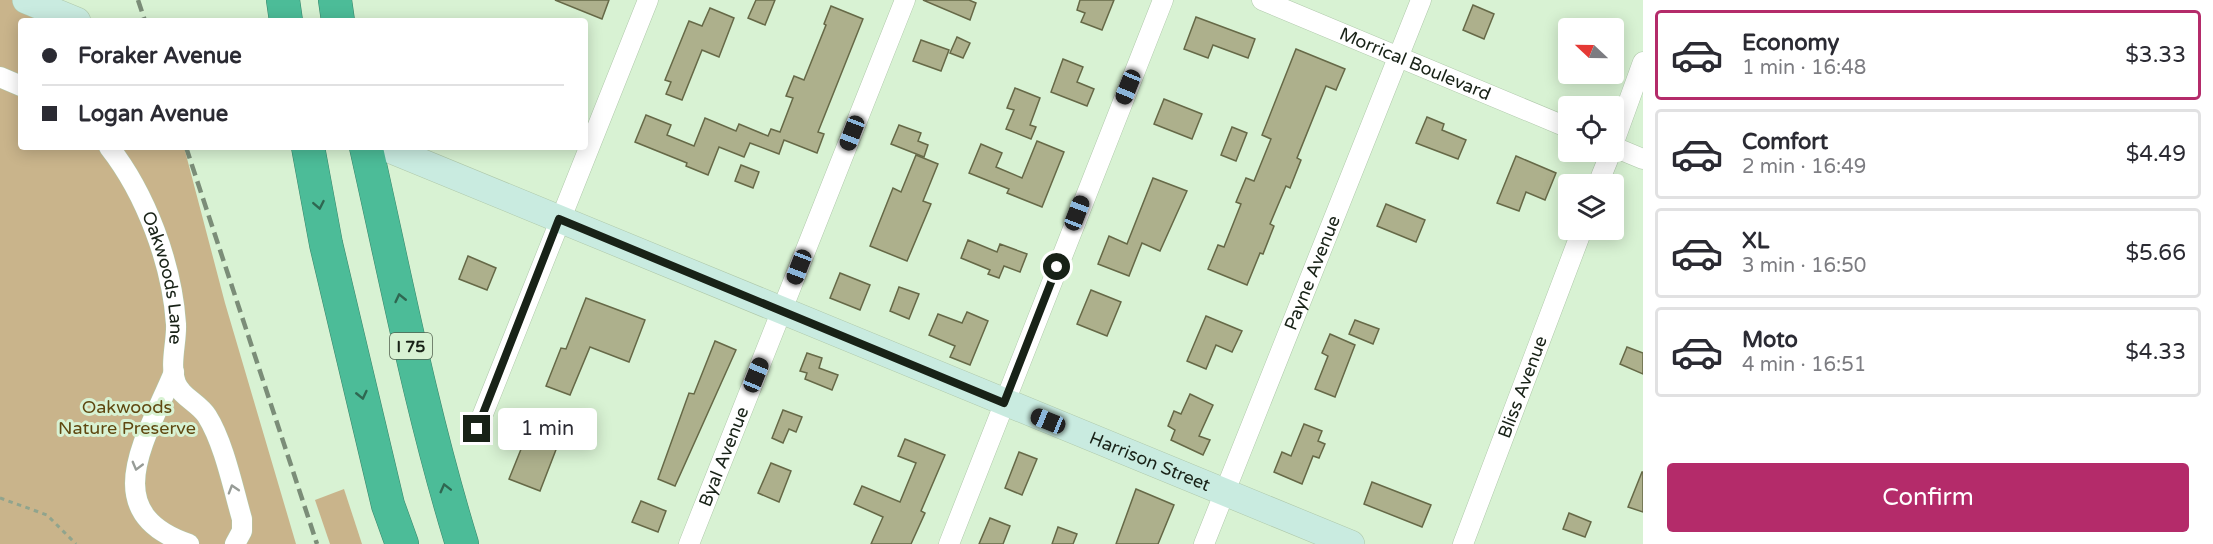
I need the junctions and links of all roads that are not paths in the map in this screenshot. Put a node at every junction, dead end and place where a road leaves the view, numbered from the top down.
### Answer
1 (26, 0) edge
2 (283, 0) edge
3 (336, 0) edge
4 (648, 0) edge
5 (905, 0) edge
6 (1163, 0) edge
7 (1262, 0) edge
8 (1421, 0) edge
9 (70, 18) edge
10 (286, 18) edge
11 (338, 18) edge
12 (1398, 57) junction
13 (1643, 62) edge
14 (0, 77) edge
15 (18, 85) edge
16 (1624, 114) edge
17 (1558, 123) edge
18 (588, 148) edge
19 (111, 150) edge
20 (309, 150) edge
21 (367, 150) edge
22 (391, 150) edge
23 (587, 150) edge
24 (1624, 151) edge
25 (1643, 159) edge
26 (559, 219) junction
27 (1578, 240) edge
28 (782, 311) junction
29 (174, 372) junction
30 (1004, 403) junction
31 (477, 429) dead end
32 (1225, 492) junction
33 (189, 544) edge
34 (236, 544) edge
35 (402, 544) edge
36 (462, 544) edge
37 (689, 544) edge
38 (949, 544) edge
39 (1203, 544) edge
40 (1351, 544) edge
41 (1464, 544) edge

1 - 9 street
2 - 10 highway
3 - 11 highway
4 - 18 street
5 - 28 street, Byal Avenue
6 - 30 street
7 - 12 street, Morrical Boulevard
8 - 12 street, Payne Avenue
12 - 17 street, Morrical Boulevard
12 - 32 street, Payne Avenue
13 - 16 street
14 - 15 street
19 - 29 street, Oakwoods Lane
20 -> 35 highway
36 -> 21 highway, I 75
22 - 26 street, Harrison Street
23 - 26 street
24 - 25 street
26 - 28 street, Harrison Street
26 - 31 street
27 - 41 street, Bliss Avenue
28 - 30 street, Harrison Street
28 - 37 street, Byal Avenue
29 -> 33 street
34 -> 29 street
30 - 32 street, Harrison Street
30 - 38 street
32 - 39 street, Payne Avenue
32 - 40 street, Harrison Street

